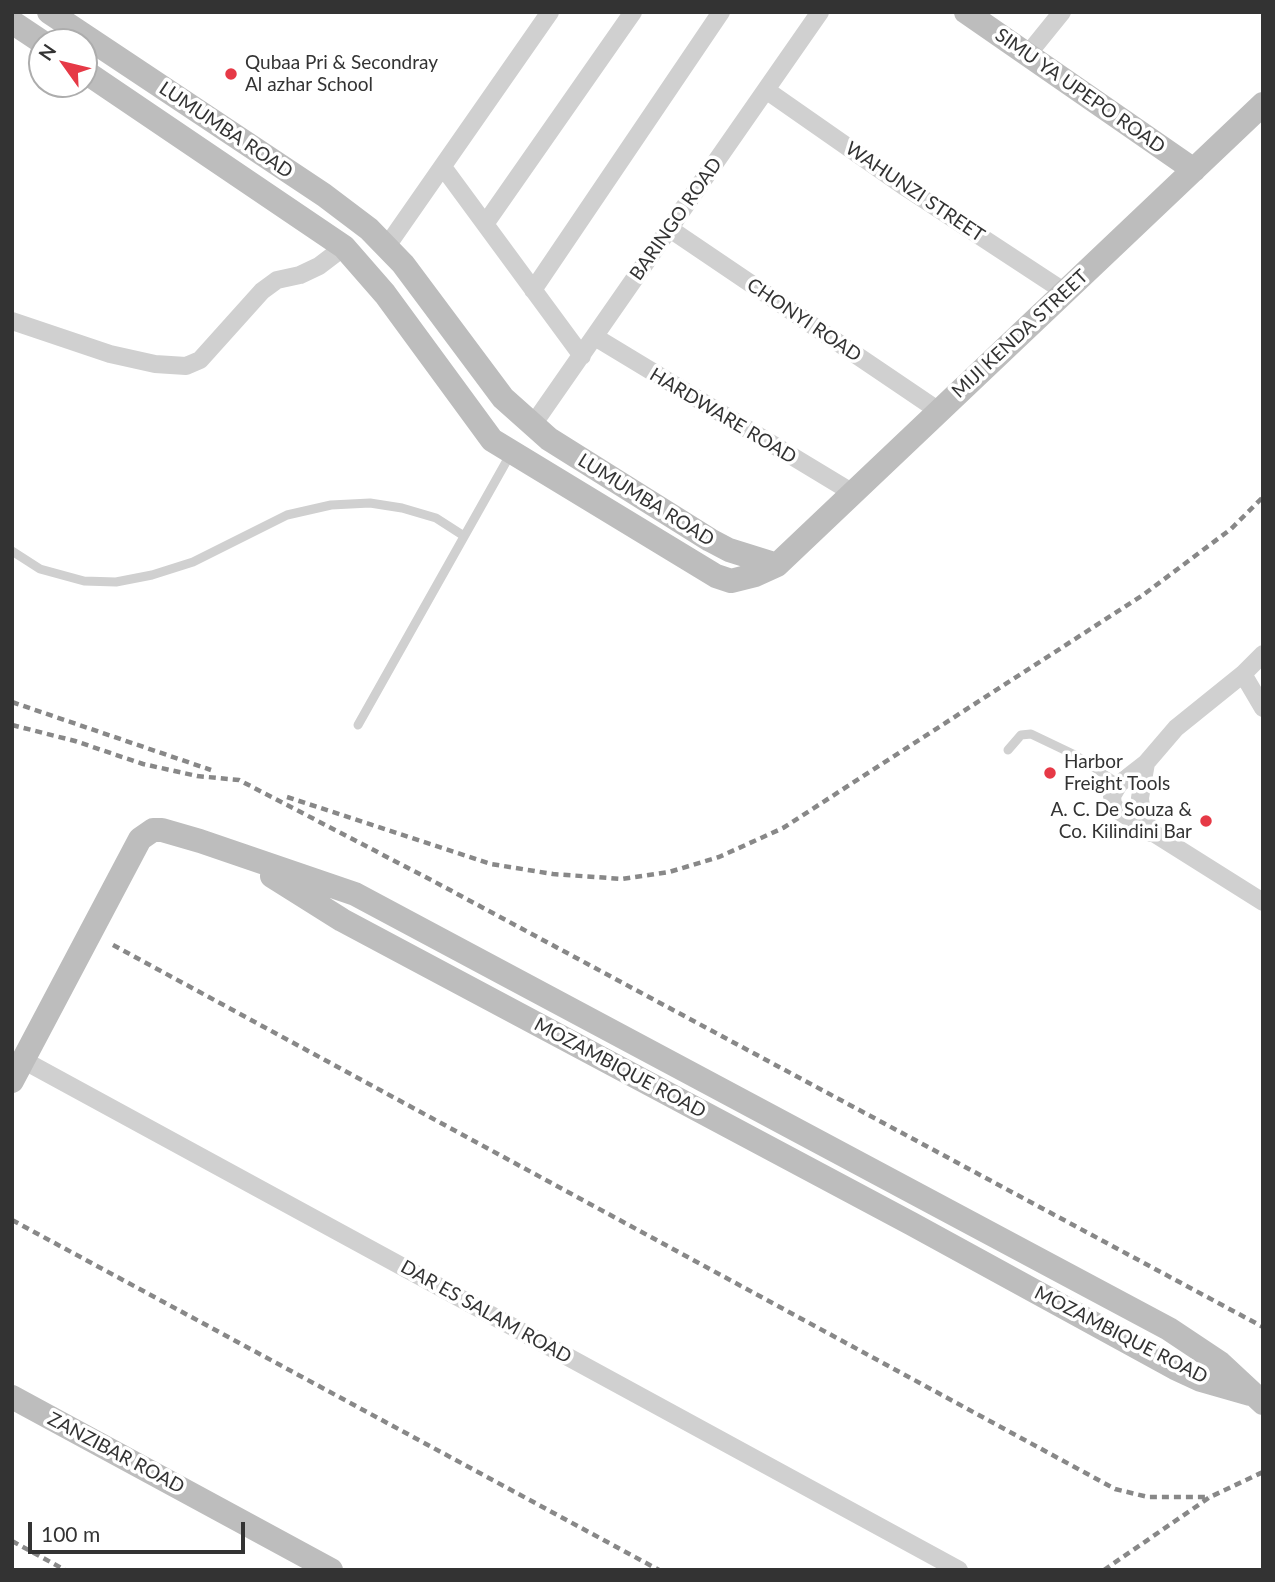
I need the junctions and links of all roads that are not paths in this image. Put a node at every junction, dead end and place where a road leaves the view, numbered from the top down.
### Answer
1 (49, 12) edge
2 (550, 12) edge
3 (633, 12) edge
4 (721, 12) edge
5 (820, 12) edge
6 (966, 12) edge
7 (1062, 12) edge
8 (12, 22) edge
9 (28, 33) edge
10 (1028, 54) junction
11 (98, 80) edge
12 (766, 90) junction
13 (1263, 104) edge
14 (443, 167) junction
15 (1194, 170) junction
16 (485, 224) junction
17 (670, 229) junction
18 (387, 246) junction
19 (344, 247) junction
20 (533, 290) junction
21 (1065, 292) junction
22 (12, 321) edge
23 (595, 337) junction
24 (582, 356) junction
25 (939, 411) junction
26 (533, 426) junction
27 (512, 452) junction
28 (853, 493) junction
29 (660, 510) junction
30 (645, 533) junction
31 (464, 536) junction
32 (12, 551) edge
33 (777, 565) junction
34 (1263, 654) edge
35 (1243, 674) junction
36 (1263, 708) edge
37 (358, 724) dead end
38 (1008, 750) dead end
39 (1146, 763) junction
40 (1119, 784) junction
41 (1152, 834) junction
42 (1263, 902) edge
43 (16, 1065) edge
44 (12, 1397) edge
45 (1258, 1399) edge
46 (331, 1570) edge
47 (959, 1570) edge

1 - 18 main road, LUMUMBA ROAD
2 - 14 street
3 - 16 street
4 - 20 street
5 - 12 street, BARINGO ROAD
6 - 10 main road, SIMU YA UPEPO ROAD
7 - 10 street
8 - 9 main road
10 - 15 main road, SIMU YA UPEPO ROAD
11 - 19 main road, LUMUMBA ROAD
12 - 17 street, BARINGO ROAD
12 - 21 street, WAHUNZI STREET
13 - 15 main road, MIJI KENDA STREET
14 - 16 street
14 - 18 street
15 - 21 main road, MIJI KENDA STREET
16 - 20 street
17 - 23 street, BARINGO ROAD
17 - 25 street, CHONYI ROAD
18 - 26 main road, LUMUMBA ROAD
19 - 22 street
19 - 27 main road, LUMUMBA ROAD
20 - 24 street
21 - 25 main road, MIJI KENDA STREET
23 - 24 street, BARINGO ROAD
23 - 28 street, HARDWARE ROAD
24 - 26 street, BARINGO ROAD
25 - 28 main road, MIJI KENDA STREET
26 - 29 main road, LUMUMBA ROAD
27 - 30 main road, LUMUMBA ROAD
27 - 31 lane
28 - 33 main road, MIJI KENDA STREET
29 - 30 main road
29 - 33 main road, LUMUMBA ROAD
30 - 33 main road, LUMUMBA ROAD
31 - 32 lane
31 - 37 lane
34 - 35 street
35 - 36 street
35 - 39 street
38 - 40 lane
39 - 40 street
39 - 41 street
40 - 41 street
41 - 42 street
43 - 45 main road, MOZAMBIQUE ROAD
43 - 47 street, DAR ES SALAM ROAD
44 - 46 main road, ZANZIBAR ROAD

